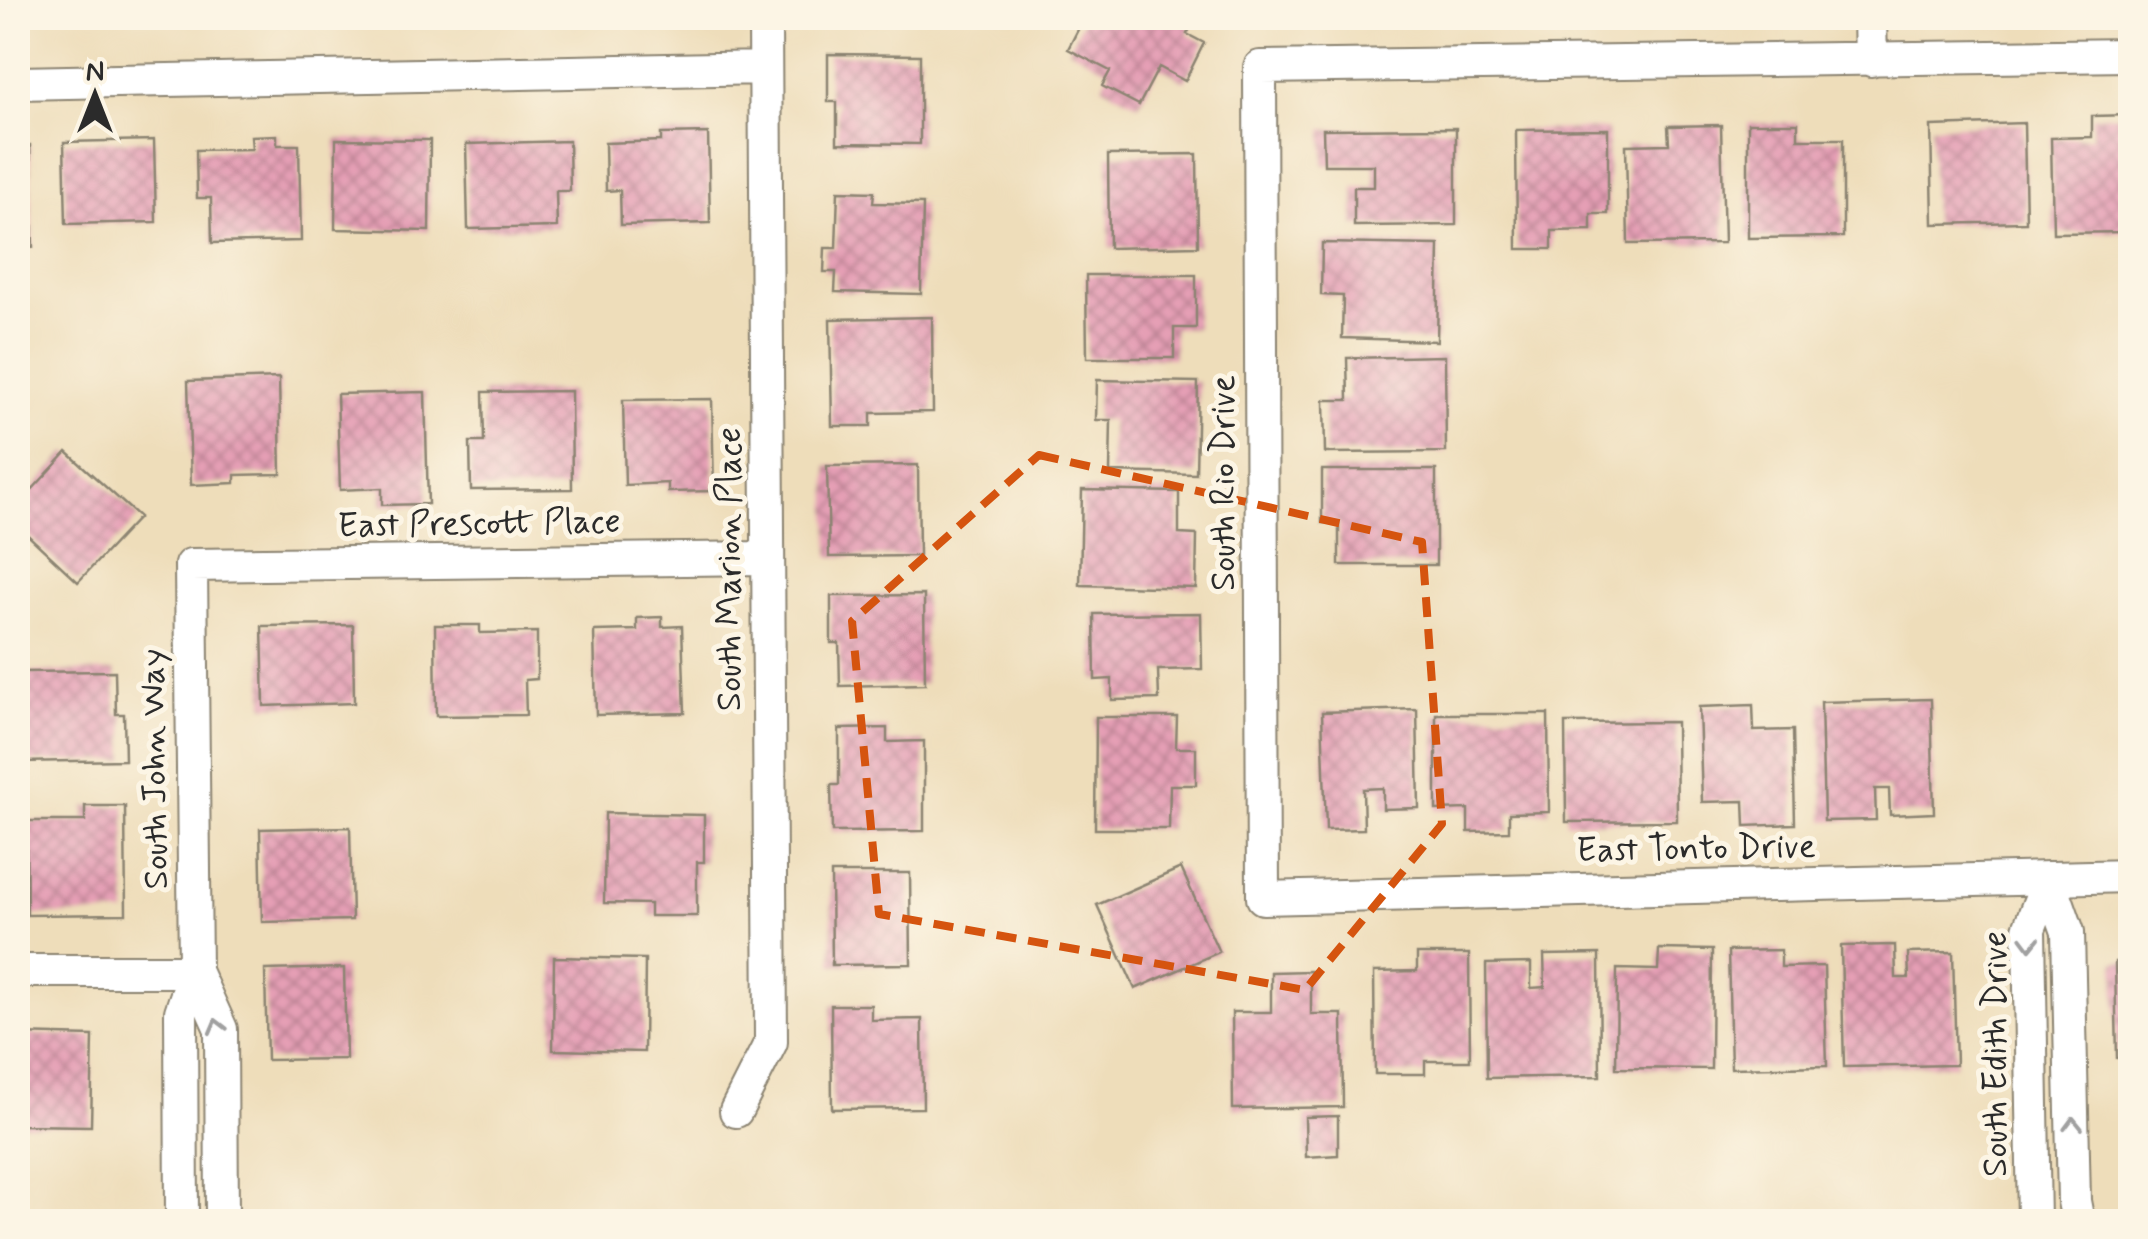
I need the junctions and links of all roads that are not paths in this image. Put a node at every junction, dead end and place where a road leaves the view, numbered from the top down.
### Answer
1 (764, 18) edge
2 (1870, 18) edge
3 (2130, 56) edge
4 (1871, 60) junction
5 (765, 68) junction
6 (18, 83) edge
7 (767, 558) junction
8 (191, 566) joint
9 (2130, 876) edge
10 (2048, 878) junction
11 (1263, 898) joint
12 (18, 971) edge
13 (195, 971) junction
14 (2072, 1061) junction
15 (2030, 1062) junction
16 (736, 1112) dead end
17 (222, 1137) junction
18 (181, 1138) junction
19 (182, 1222) edge
20 (222, 1222) edge
21 (2034, 1222) edge
22 (2078, 1222) edge

1 - 5 street, South Marion Place
2 - 4 street
3 - 4 street
4 - 11 street, South Rio Drive
5 - 6 street
5 - 7 street, South Marion Place
7 - 8 street, East Prescott Place
7 - 16 street, South Marion Place
8 - 13 street, South John Way
9 - 10 street, East Tonto Drive
10 - 11 street, East Tonto Drive
10 - 14 street, South Edith Drive
10 -> 15 street, South Edith Drive
12 - 13 street
17 -> 13 street, South John Way
13 - 18 street, South John Way
14 - 15 street
22 -> 14 street, South Edith Drive
15 - 21 street, South Edith Drive
17 - 18 street
17 - 20 street, South John Way
18 - 19 street, South John Way

